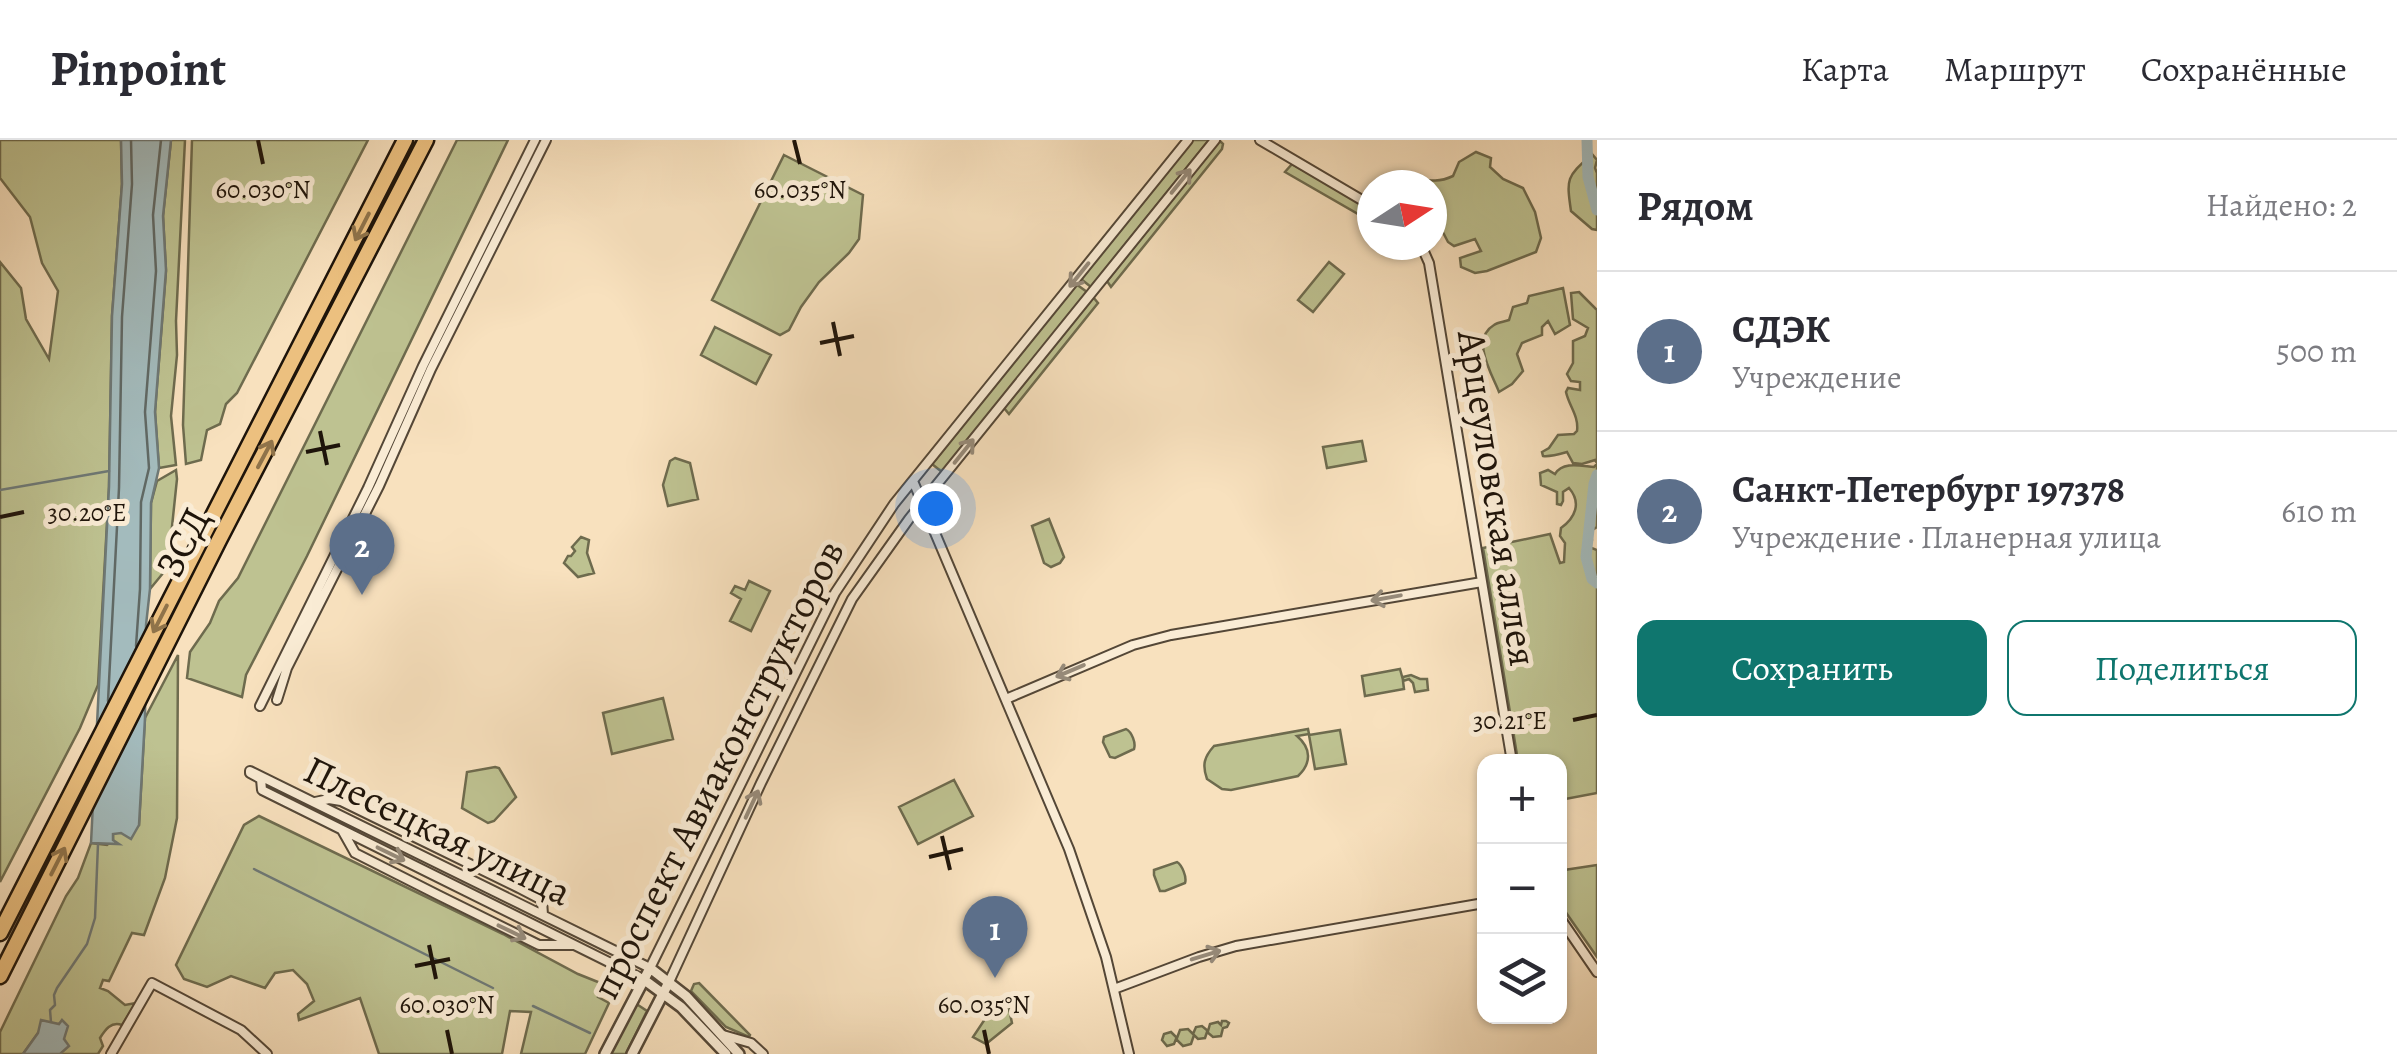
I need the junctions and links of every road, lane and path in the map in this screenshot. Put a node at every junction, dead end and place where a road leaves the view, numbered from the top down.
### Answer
1 (405, 140) edge
2 (426, 140) edge
3 (535, 140) edge
4 (546, 140) edge
5 (1188, 140) edge
6 (1215, 140) edge
7 (1260, 140) edge
8 (1357, 197) edge
9 (1427, 260) edge
10 (913, 481) junction
11 (922, 503) junction
12 (1482, 582) junction
13 (1006, 699) junction
14 (277, 700) dead end
15 (260, 706) dead end
16 (1511, 754) edge
17 (313, 802) junction
18 (342, 830) junction
19 (1477, 904) edge
20 (543, 915) junction
21 (1567, 928) edge
22 (0, 933) edge
23 (574, 945) junction
24 (650, 968) junction
25 (1597, 972) edge
26 (0, 976) edge
27 (643, 979) junction
28 (669, 982) junction
29 (1114, 989) junction
30 (663, 994) junction
31 (723, 1034) junction
32 (111, 1054) edge
33 (268, 1054) edge
34 (605, 1054) edge
35 (632, 1054) edge
36 (726, 1054) edge
37 (738, 1054) edge
38 (763, 1054) edge
39 (1129, 1054) edge

1 -> 22 highway, ЗСД
26 -> 2 highway, ЗСД
3 - 15 street
4 - 14 street
5 -> 10 street, проспект Авиаконструкторов
11 -> 6 street, проспект Авиаконструкторов
7 - 8 street
9 - 12 street, Арцеуловская аллея
10 - 11 street
10 - 24 street, проспект Авиаконструкторов
11 - 13 street
28 -> 11 street, проспект Авиаконструкторов
12 -> 13 street
12 - 16 street, Арцеуловская аллея
13 - 29 street
17 - 18 street, Плесецкая улица
17 - 20 street, Плесецкая улица
17 - 20 street
18 -> 23 street, Плесецкая улица
18 -> 23 street
29 -> 19 street
20 - 24 street, Плесецкая улица
21 - 25 street
23 - 27 street, Плесецкая улица
24 - 27 street, проспект Авиаконструкторов
24 - 28 street, Плесецкая улица
27 - 30 street, Плесецкая улица
27 - 34 street, проспект Авиаконструкторов
28 - 30 street, проспект Авиаконструкторов
28 - 31 street, Плесецкая улица
29 - 39 street
30 - 35 street, проспект Авиаконструкторов
30 - 36 street, Плесецкая улица
31 - 37 street, Плесецкая улица
31 - 38 street
32 - 33 street

